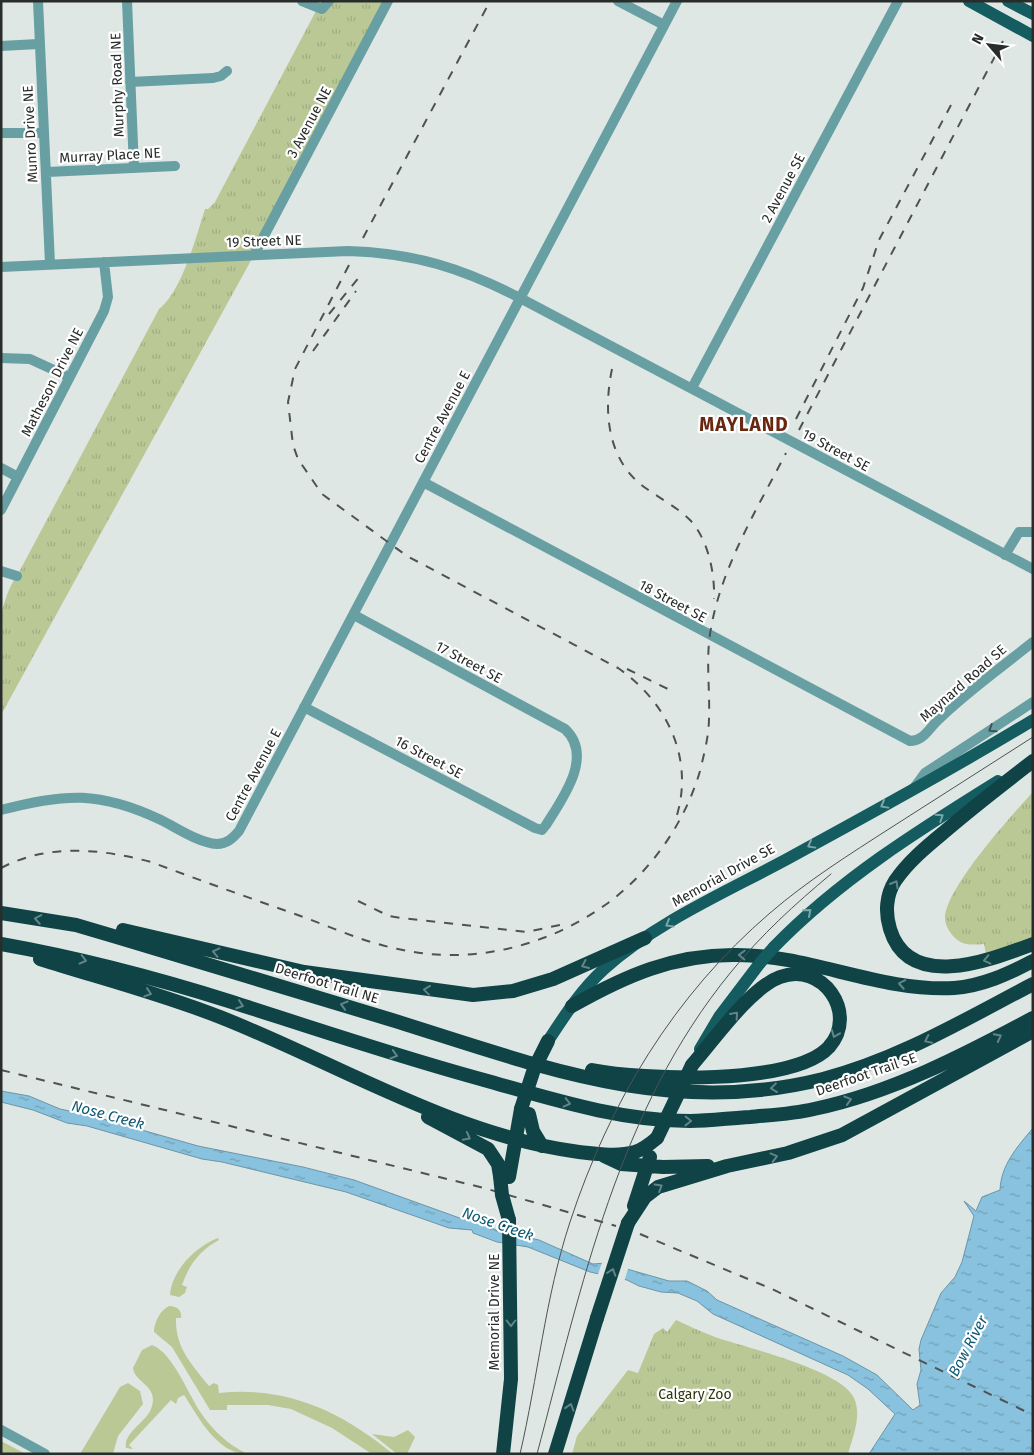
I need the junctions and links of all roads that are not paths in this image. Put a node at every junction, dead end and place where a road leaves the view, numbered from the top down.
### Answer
1 (38, 1) edge
2 (127, 1) edge
3 (302, 1) edge
4 (388, 1) edge
5 (618, 1) edge
6 (677, 1) edge
7 (898, 1) edge
8 (969, 1) edge
9 (1008, 1) edge
10 (326, 5) edge
11 (1029, 10) edge
12 (664, 25) junction
13 (1033, 36) edge
14 (38, 44) junction
15 (1, 46) edge
16 (227, 71) dead end
17 (130, 82) junction
18 (1, 133) edge
19 (44, 133) junction
20 (175, 166) dead end
21 (134, 168) junction
22 (47, 172) junction
23 (254, 255) junction
24 (104, 262) junction
25 (50, 264) junction
26 (1, 267) edge
27 (520, 298) junction
28 (1, 358) edge
29 (69, 377) junction
30 (692, 388) junction
31 (1, 468) edge
32 (18, 477) junction
33 (423, 482) junction
34 (1, 510) edge
35 (1033, 532) edge
36 (1005, 555) junction
37 (1033, 569) edge
38 (1, 571) edge
39 (17, 576) dead end
40 (354, 615) junction
41 (1033, 642) edge
42 (1033, 702) edge
43 (304, 707) junction
44 (1033, 720) edge
45 (910, 742) joint
46 (1033, 761) edge
47 (914, 788) junction
48 (1, 810) edge
49 (542, 830) joint
50 (1, 913) edge
51 (76, 925) junction
52 (645, 938) junction
53 (1033, 944) edge
54 (1, 946) edge
55 (1033, 961) edge
56 (1033, 984) edge
57 (572, 1006) junction
58 (1033, 1018) edge
59 (1033, 1031) edge
60 (548, 1041) joint
61 (474, 1045) junction
62 (314, 1058) junction
63 (692, 1065) junction
64 (642, 1088) joint
65 (525, 1111) junction
66 (657, 1138) junction
67 (514, 1140) junction
68 (542, 1146) junction
69 (601, 1154) junction
70 (647, 1166) junction
71 (726, 1166) junction
72 (505, 1177) junction
73 (628, 1223) junction
74 (1, 1430) edge
75 (45, 1454) edge
76 (503, 1454) edge
77 (555, 1454) edge

1 - 14 street, Munro Drive NE
2 - 17 street, Murphy Road NE
3 - 10 street
4 - 23 street, 3 Avenue NE
5 - 12 street
6 - 12 street, Centre Avenue E
7 - 30 street, 2 Avenue SE
8 - 13 main road
9 - 11 main road
12 - 27 street, Centre Avenue E
14 - 15 street
14 - 19 street, Munro Drive NE
16 - 17 street
17 - 21 street, Murphy Road NE
18 - 19 street
19 - 22 street, Munro Drive NE
20 - 21 street, Murray Place NE
21 - 22 street, Murray Place NE
22 - 25 street, Munro Drive NE
23 - 24 street, 19 Street NE
23 - 27 street, 19 Street NE
24 - 25 street, 19 Street NE
24 - 29 street, Matheson Drive NE
25 - 26 street, 19 Street NE
27 - 30 street, 19 Street SE
27 - 33 street, Centre Avenue E
28 - 29 street
29 - 32 street, Matheson Drive NE
30 - 36 street, 19 Street SE
31 - 32 street
32 - 34 street, Matheson Drive NE
33 - 40 street, Centre Avenue E
33 - 45 street, 18 Street SE
35 - 36 street
36 - 37 street, 19 Street SE
38 - 39 street
40 - 43 street, Centre Avenue E
40 - 49 street, 17 Street SE
41 - 45 street, Maynard Road SE
42 -> 47 street
43 - 48 street, Centre Avenue E
43 - 49 street, 16 Street SE
44 - 47 main road, Memorial Drive SE
53 -> 46 highway
63 -> 46 main road, bridge
47 -> 52 main road, Memorial Drive SE
51 -> 50 highway, Deerfoot Trail NE
52 -> 51 highway
61 -> 51 highway, Deerfoot Trail NE
52 - 57 main road, Memorial Drive SE
54 -> 58 highway, Deerfoot Trail SE
54 -> 62 highway
55 -> 57 highway
56 -> 64 highway, Deerfoot Trail SE
57 - 60 main road, Memorial Drive SE
71 -> 59 highway
60 - 65 highway, Memorial Drive SE, bridge
63 -> 61 highway
61 - 64 highway, Deerfoot Trail NE
62 - 67 highway
62 -> 72 highway
63 - 66 highway, bridge
65 - 67 highway, Memorial Drive SE
65 - 68 highway
66 - 69 highway
66 - 70 highway
67 - 68 highway
67 - 72 highway
68 - 69 highway
69 - 70 highway
70 - 71 highway
70 - 73 highway
73 -> 71 highway
72 -> 76 highway, Memorial Drive NE, bridge
77 -> 73 highway, bridge
74 - 75 street

